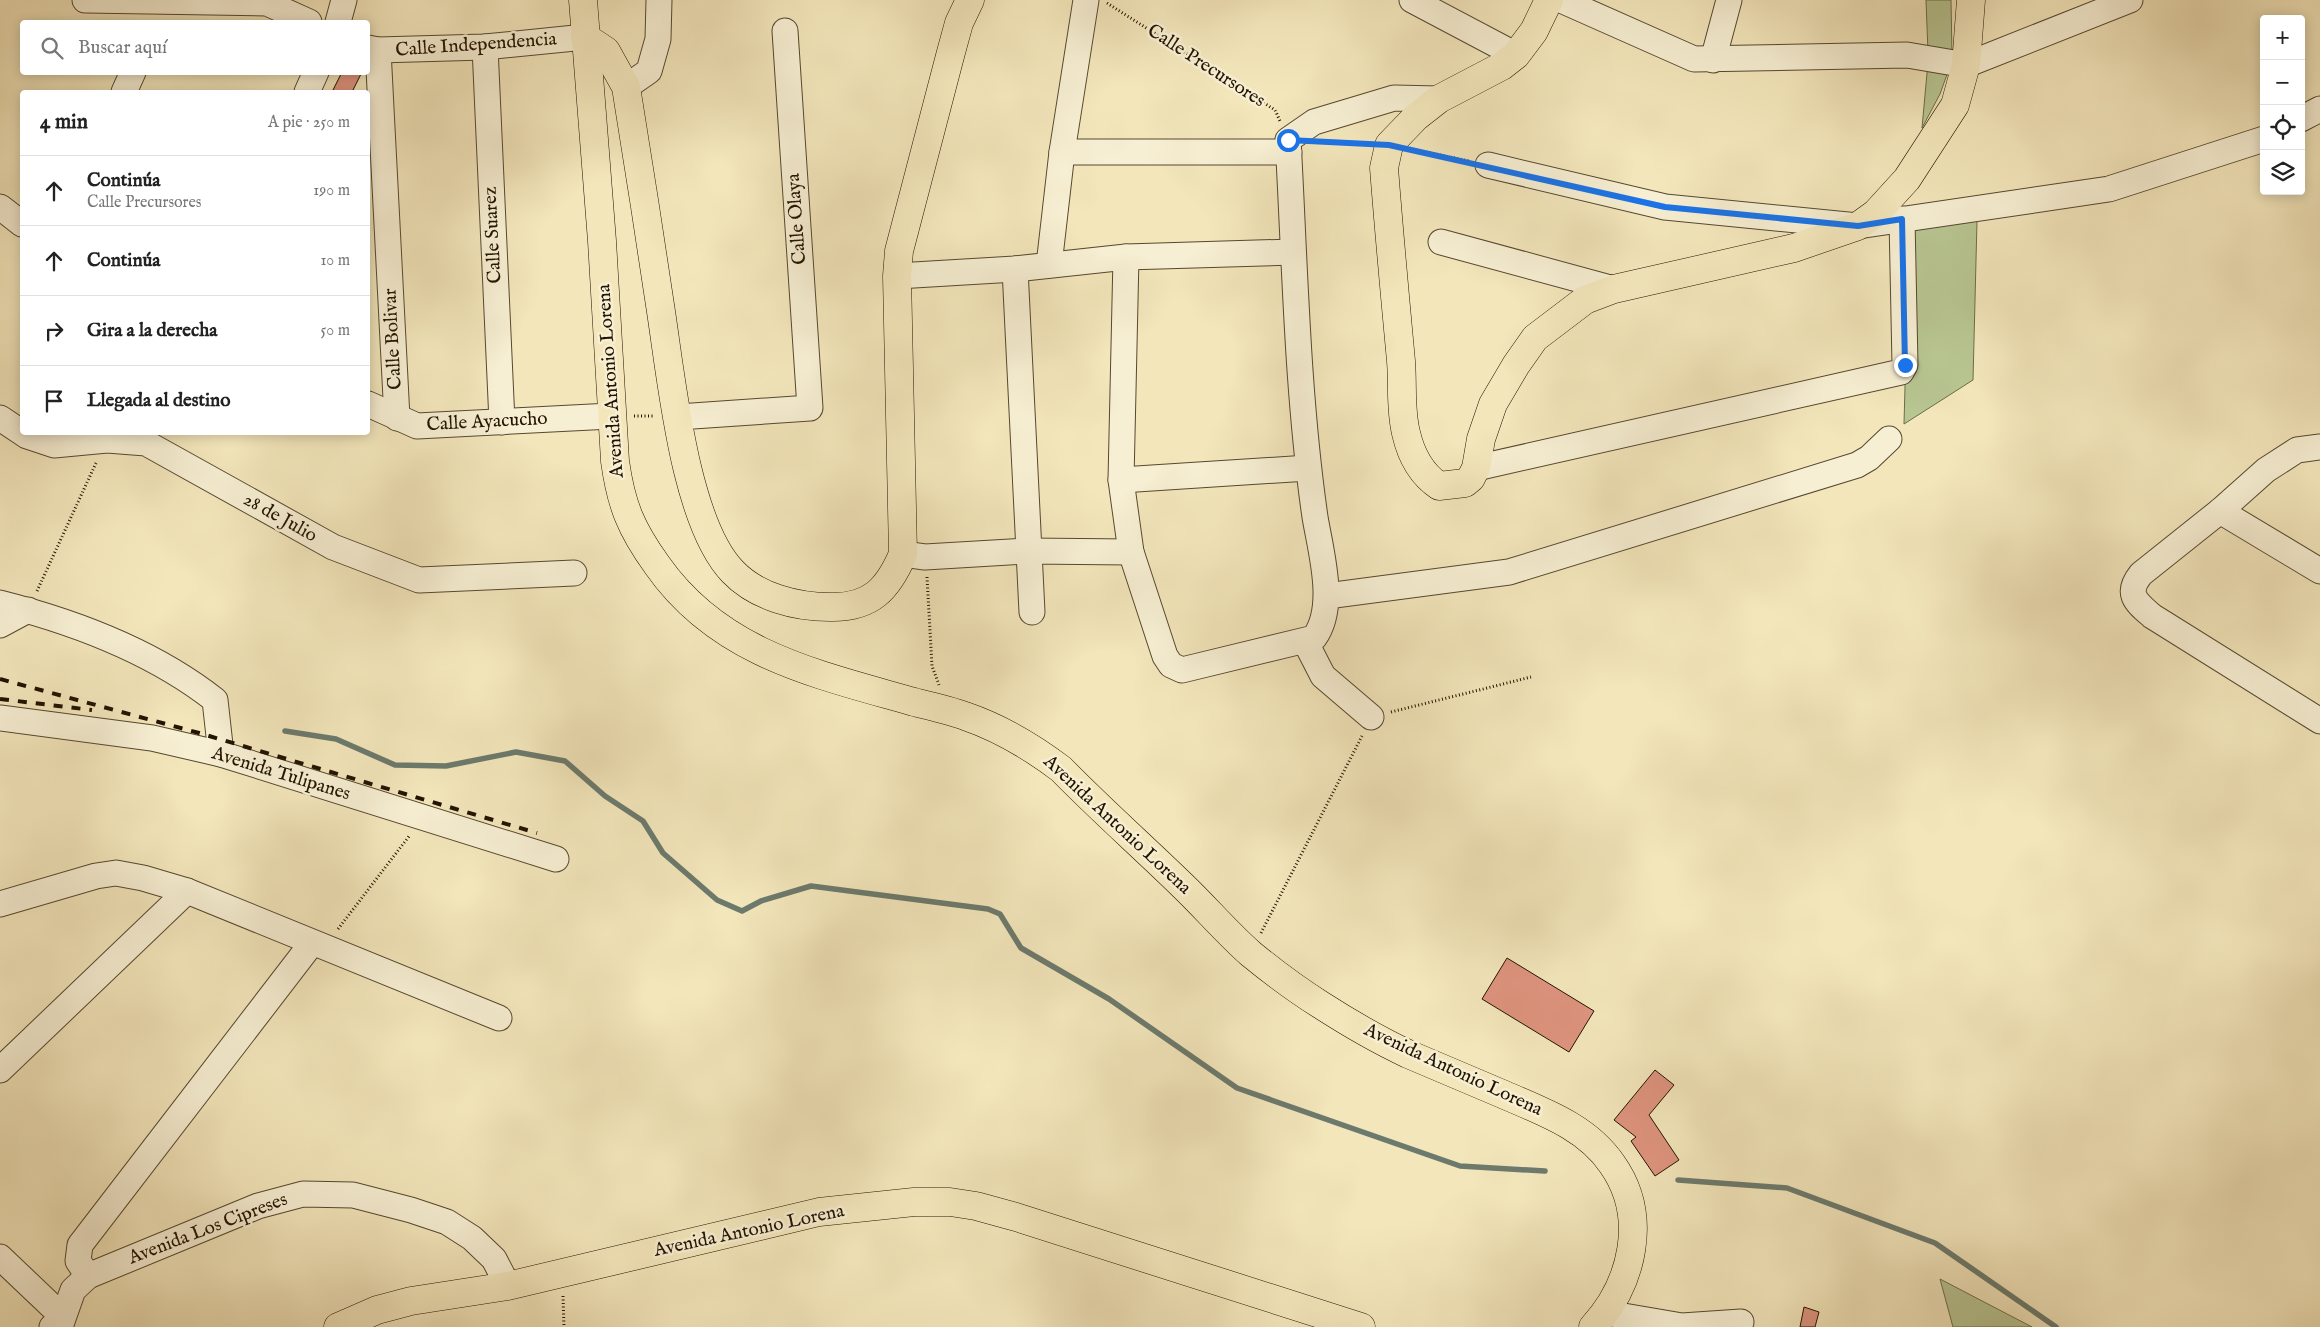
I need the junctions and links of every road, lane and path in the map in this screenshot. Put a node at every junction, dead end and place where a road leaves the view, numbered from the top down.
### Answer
1 (85, 0) edge
2 (344, 0) edge
3 (583, 0) edge
4 (659, 0) edge
5 (970, 0) edge
6 (1086, 0) edge
7 (1102, 0) edge
8 (1412, 0) edge
9 (1549, 0) edge
10 (1561, 0) edge
11 (1730, 0) edge
12 (1971, 0) edge
13 (2130, 0) edge
14 (160, 12) edge
15 (305, 20) edge
16 (339, 20) edge
17 (785, 31) dead end
18 (585, 37) junction
19 (485, 47) junction
20 (373, 49) edge
21 (1516, 55) junction
22 (1713, 60) junction
23 (1966, 65) junction
24 (132, 75) edge
25 (315, 75) edge
26 (626, 87) junction
27 (125, 90) edge
28 (308, 90) edge
29 (1439, 100) junction
30 (2320, 110) edge
31 (2305, 117) edge
32 (2260, 140) edge
33 (1325, 141) dead end
34 (1389, 145) junction
35 (1289, 146) junction
36 (1062, 152) junction
37 (1488, 165) joint
38 (0, 207) edge
39 (1902, 219) junction
40 (20, 222) edge
41 (1858, 226) junction
42 (1441, 242) dead end
43 (1293, 252) junction
44 (1126, 257) junction
45 (1049, 265) junction
46 (1015, 269) junction
47 (897, 276) junction
48 (1614, 289) junction
49 (370, 405) edge
50 (611, 416) junction
51 (678, 417) junction
52 (0, 418) edge
53 (397, 418) junction
54 (502, 422) junction
55 (20, 431) edge
56 (26, 435) edge
57 (148, 438) edge
58 (1889, 439) dead end
59 (107, 440) junction
60 (2320, 447) edge
61 (1308, 468) junction
62 (1476, 468) junction
63 (1121, 480) junction
64 (2220, 512) junction
65 (1028, 551) junction
66 (1131, 552) junction
67 (914, 555) junction
68 (2320, 571) edge
69 (574, 573) dead end
70 (1327, 596) junction
71 (0, 603) edge
72 (28, 610) junction
73 (1032, 612) dead end
74 (0, 625) edge
75 (1305, 641) junction
76 (1531, 677) dead end
77 (948, 711) junction
78 (1371, 717) junction
79 (0, 718) edge
80 (2320, 721) edge
81 (221, 754) junction
82 (423, 818) junction
83 (556, 859) dead end
84 (187, 891) junction
85 (0, 904) edge
86 (318, 945) junction
87 (1250, 953) junction
88 (499, 1018) dead end
89 (0, 1070) edge
90 (0, 1257) edge
91 (563, 1272) junction
92 (88, 1276) junction
93 (508, 1286) junction
94 (1599, 1320) edge
95 (1741, 1322) dead end
96 (58, 1324) edge
97 (338, 1327) edge
98 (564, 1327) edge
99 (1362, 1327) edge

1 - 14 street
2 - 16 street
3 - 18 main road, Avenida Antonio Lorena
4 - 26 street
5 - 47 main road
6 - 36 street
7 - 35 path, Calle Precursores
8 - 21 street
9 - 21 main road
10 - 22 street
11 - 22 street
12 - 23 main road
13 - 23 street
14 - 15 street
17 - 51 street, Calle Olaya
18 - 19 street, Calle Independencia
18 - 26 main road
18 - 50 main road, Avenida Antonio Lorena
19 - 20 street, Calle Independencia
19 - 54 street, Calle Suarez
20 - 53 street, Calle Bolivar
21 - 29 main road
22 - 23 street
23 - 41 main road
24 - 27 street
25 - 28 street
26 - 51 main road
29 - 34 main road
29 - 35 street
30 - 31 street
32 - 39 street
33 - 34 path
34 - 37 path
34 - 62 main road
35 - 36 street
35 - 43 street
36 - 45 street
37 - 41 street
38 - 40 street
39 - 41 street
39 - 62 street
41 - 48 main road
42 - 48 street
43 - 44 street
43 - 61 street
44 - 45 street
44 - 63 street
45 - 46 street
46 - 47 street
46 - 65 street
47 - 67 main road
48 - 62 main road
49 - 53 street, Calle Ayacucho
50 - 51 path
50 - 54 street, Calle Ayacucho
50 - 77 main road, Avenida Antonio Lorena
51 - 67 main road
52 - 55 street, 28 de Julio
53 - 54 street, Calle Ayacucho
56 - 59 street, 28 de Julio
57 - 59 street, 28 de Julio
57 - 69 street, 28 de Julio
58 - 70 street
59 - 72 path
60 - 64 street
61 - 63 street
61 - 70 street
63 - 66 street
64 - 68 street
64 - 80 street
65 - 66 street
65 - 67 street
65 - 73 street
66 - 75 street
67 - 77 path
70 - 75 street
71 - 72 street
72 - 74 street
72 - 81 street
75 - 78 street
76 - 78 path
77 - 87 main road, Avenida Antonio Lorena
78 - 87 path
79 - 81 street, Avenida Tulipanes
81 - 82 street, Avenida Tulipanes
82 - 83 street, Avenida Tulipanes
82 - 86 path
84 - 85 street
84 - 86 street
84 - 89 street
86 - 88 street
86 - 92 street
87 - 94 main road, Avenida Antonio Lorena
90 - 96 street
91 - 93 main road, Avenida Antonio Lorena
91 - 98 path
91 - 99 main road, Avenida Antonio Lorena
92 - 93 street, Avenida Los Cipreses
92 - 96 street, Avenida Los Cipreses
93 - 97 main road, Avenida Antonio Lorena
94 - 95 street

